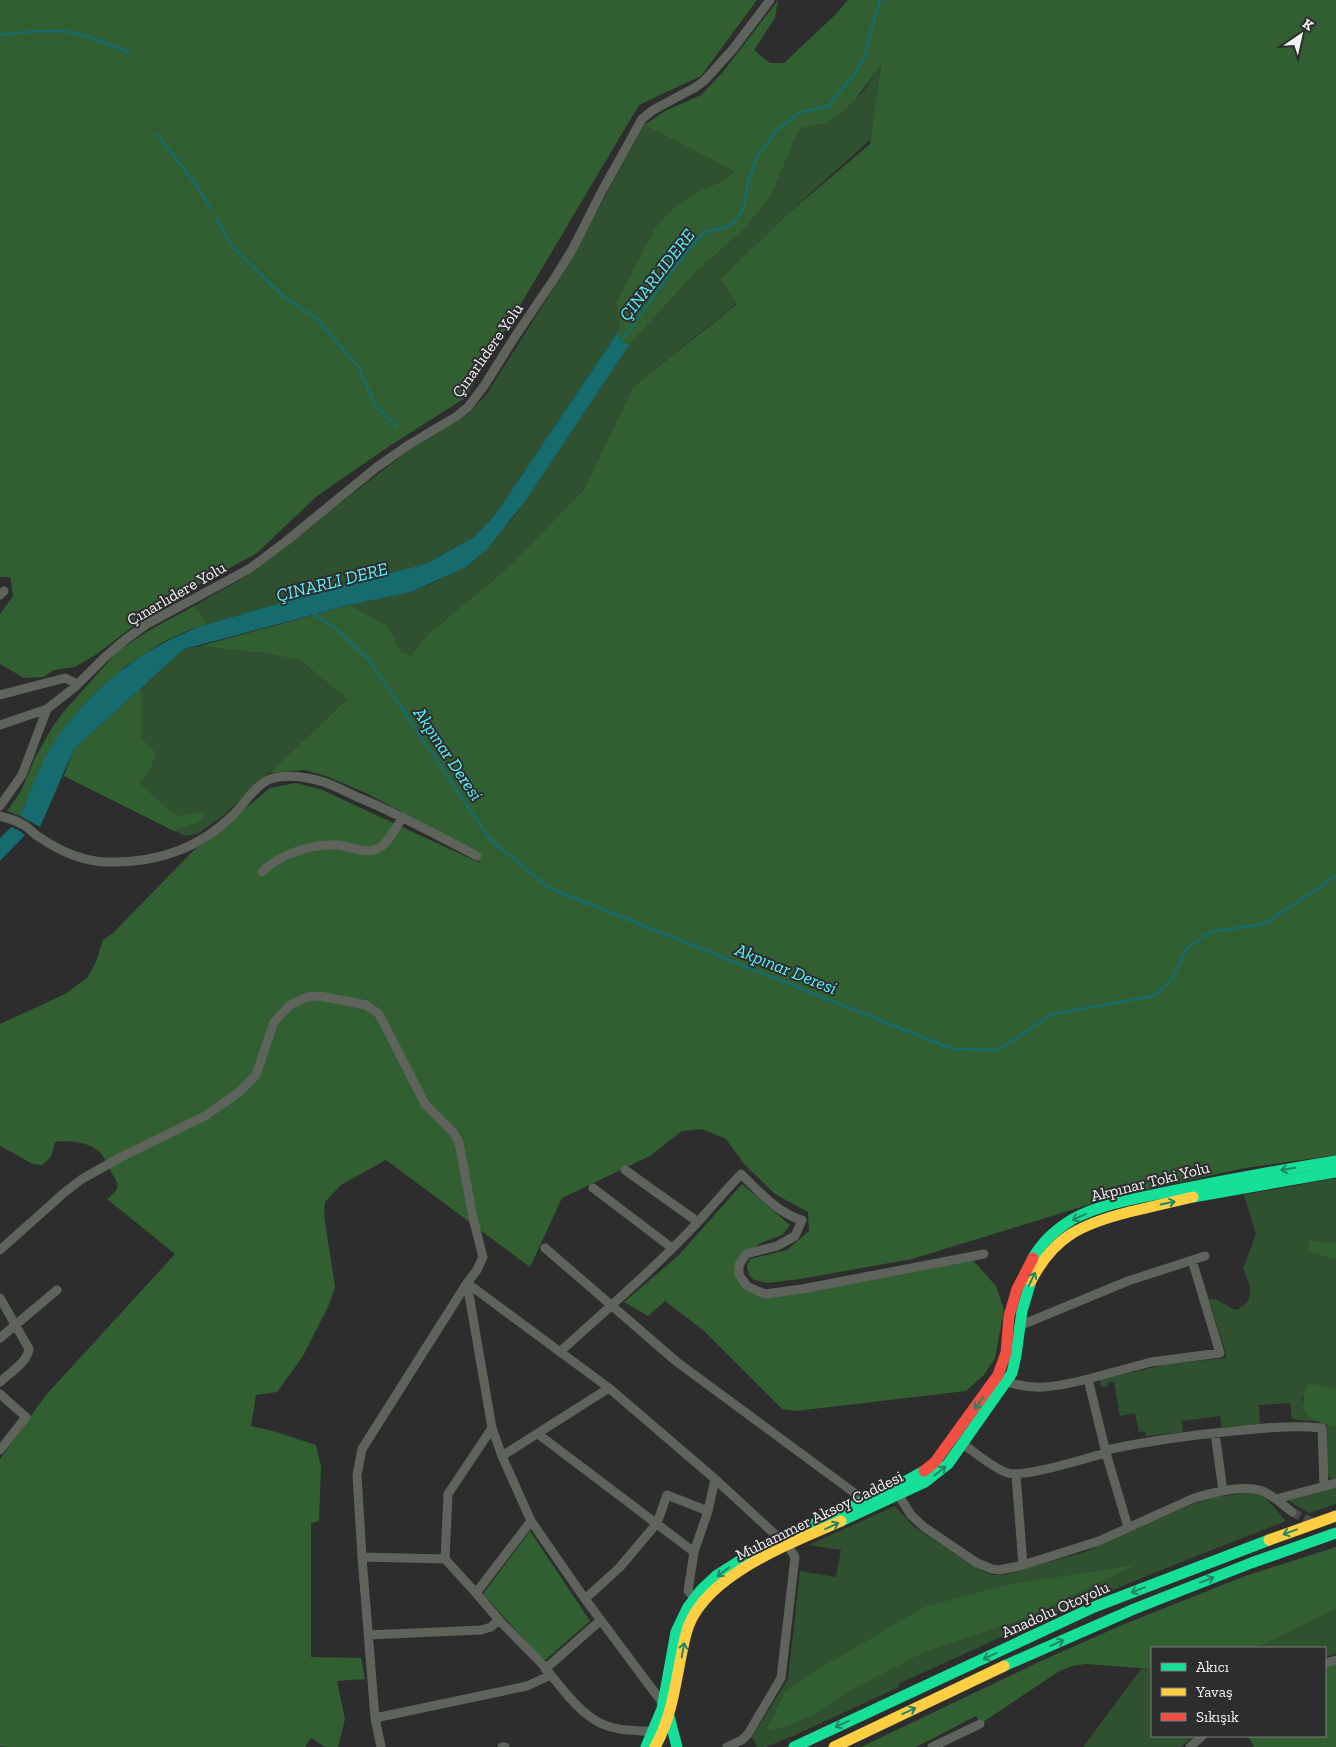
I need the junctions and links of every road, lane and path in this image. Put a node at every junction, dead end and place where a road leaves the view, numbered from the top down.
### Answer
1 (770, 0) edge
2 (77, 684) junction
3 (0, 695) edge
4 (47, 709) junction
5 (0, 725) edge
6 (0, 806) edge
7 (0, 816) edge
8 (403, 818) junction
9 (478, 856) dead end
10 (262, 872) dead end
11 (1336, 1161) edge
12 (625, 1170) dead end
13 (1336, 1172) edge
14 (593, 1188) dead end
15 (698, 1222) junction
16 (545, 1248) dead end
17 (672, 1248) junction
18 (0, 1250) edge
19 (984, 1254) dead end
20 (1205, 1256) dead end
21 (1192, 1260) junction
22 (467, 1282) junction
23 (57, 1290) dead end
24 (0, 1298) edge
25 (612, 1305) junction
26 (16, 1325) junction
27 (1014, 1326) junction
28 (0, 1338) edge
29 (561, 1351) junction
30 (1088, 1379) junction
31 (1001, 1380) junction
32 (0, 1382) edge
33 (609, 1388) junction
34 (0, 1394) edge
35 (492, 1428) junction
36 (1215, 1433) junction
37 (538, 1434) junction
38 (963, 1444) junction
39 (0, 1450) edge
40 (1106, 1451) junction
41 (502, 1456) junction
42 (1016, 1474) junction
43 (714, 1479) junction
44 (1336, 1482) edge
45 (1324, 1486) junction
46 (896, 1491) junction
47 (1224, 1492) junction
48 (864, 1500) junction
49 (1276, 1500) junction
50 (708, 1511) junction
51 (1292, 1512) tunnel mouth
52 (1336, 1516) edge
53 (531, 1521) junction
54 (657, 1523) junction
55 (1128, 1527) junction
56 (1336, 1533) edge
57 (784, 1543) junction
58 (694, 1552) junction
59 (362, 1557) junction
60 (445, 1559) junction
61 (1023, 1565) junction
62 (476, 1594) junction
63 (584, 1599) junction
64 (698, 1601) junction
65 (499, 1620) junction
66 (601, 1620) junction
67 (368, 1636) junction
68 (548, 1672) junction
69 (664, 1704) junction
70 (669, 1715) junction
71 (375, 1718) junction
72 (980, 1724) dead end
73 (664, 1732) junction
74 (1201, 1737) edge
75 (381, 1747) edge
76 (646, 1747) edge
77 (656, 1747) edge
78 (677, 1747) edge
79 (727, 1747) edge
80 (794, 1747) edge
81 (834, 1747) edge
82 (932, 1747) edge
83 (1190, 1747) edge

1 - 2 street, Çınarlıdere Yolu
2 - 3 street
2 - 4 street, Çınarlıdere Yolu
4 - 5 street
4 - 6 street
7 - 8 street
8 - 9 street
8 - 10 street
11 -> 27 main road, Akpınar Toki Yolu
12 - 15 street
27 -> 13 main road, Akpınar Toki Yolu
14 - 17 street
15 - 17 street
15 - 19 street
16 - 25 street
17 - 25 street
18 - 22 street
20 - 21 street
21 - 27 street
21 - 30 street
22 - 29 street
22 - 35 street
22 - 59 street
23 - 26 street
24 - 26 street
25 - 29 street
25 - 48 street
26 - 28 street
26 - 32 street
27 - 31 main road, Muhammer Aksoy Caddesi
29 - 33 street
30 - 31 street
30 - 40 street
31 - 38 main road, Muhammer Aksoy Caddesi
31 -> 46 main road, Muhammer Aksoy Caddesi
33 - 37 street
33 - 43 street
34 - 39 street
35 - 41 street
35 - 60 street
36 - 40 street
36 - 45 street
36 - 47 street
37 - 41 street
37 - 54 street
38 - 42 street
46 -> 38 main road, Muhammer Aksoy Caddesi
40 - 42 street
40 - 55 street
41 - 53 street
42 - 61 street
43 - 50 street
43 - 57 street
44 - 45 street
45 - 49 street
46 - 48 main road, Muhammer Aksoy Caddesi
57 -> 46 main road, Muhammer Aksoy Caddesi
46 - 61 street
47 - 49 street
47 - 55 street
48 - 57 main road, Muhammer Aksoy Caddesi
49 - 51 street
50 - 54 street
50 - 58 street
52 -> 80 main road, Anadolu Otoyolu
53 - 62 street
53 - 63 street
54 - 58 street
54 - 63 street
55 - 61 street
81 -> 56 main road, Anadolu Otoyolu
57 - 64 main road, Muhammer Aksoy Caddesi
57 - 79 street
58 - 64 street
59 - 60 street
59 - 67 street
60 - 62 street
62 - 65 street
63 - 66 street
64 - 69 main road, Muhammer Aksoy Caddesi
70 -> 64 main road, Muhammer Aksoy Caddesi
65 - 67 street
65 - 68 street
66 - 68 street
66 - 69 street
67 - 71 street
68 - 71 street
68 - 73 street
69 - 70 main road
69 - 73 main road, Muhammer Aksoy Caddesi
70 - 73 main road
71 - 75 street
72 - 82 street
73 - 76 main road, Muhammer Aksoy Caddesi
73 - 77 main road, Muhammer Aksoy Caddesi
73 - 78 main road
74 - 83 street

